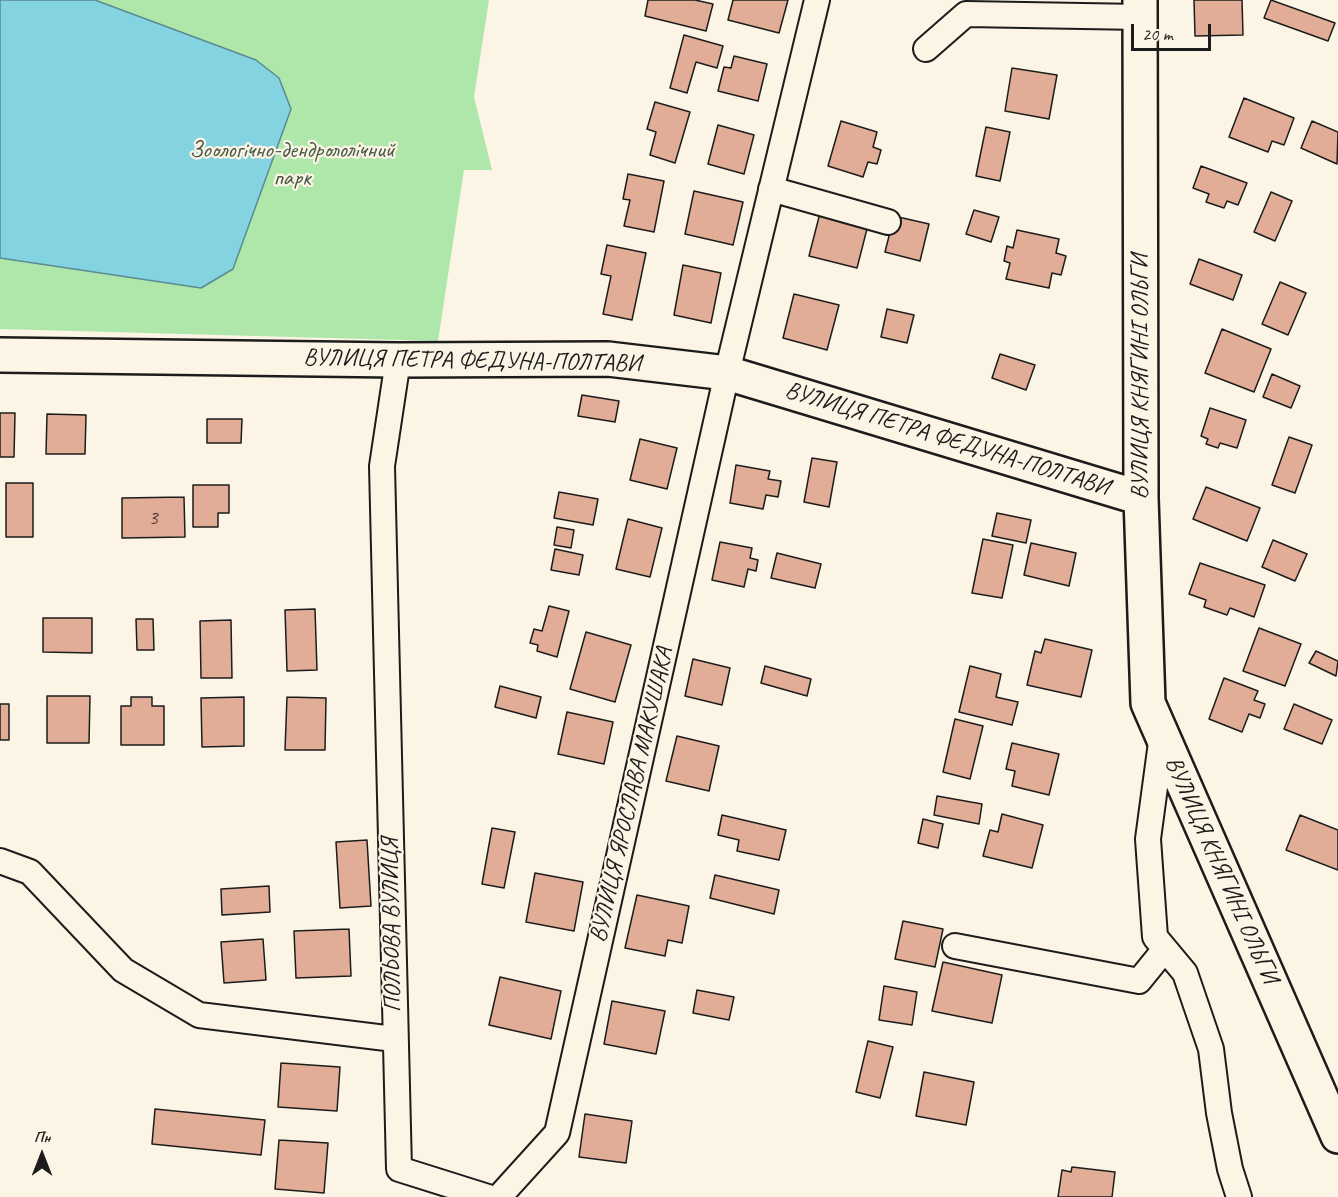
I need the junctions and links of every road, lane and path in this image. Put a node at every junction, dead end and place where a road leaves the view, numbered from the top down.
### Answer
1 (817, 0) edge
2 (1140, 9) edge
3 (926, 49) dead end
4 (771, 189) junction
5 (888, 222) dead end
6 (0, 355) edge
7 (398, 360) junction
8 (727, 373) junction
9 (1141, 498) junction
10 (1162, 735) junction
11 (0, 861) edge
12 (955, 946) dead end
13 (1165, 949) junction
14 (394, 1039) junction
15 (1338, 1136) edge
16 (488, 1197) edge
17 (499, 1197) edge
18 (1239, 1197) edge

1 - 4 street, ВУЛИЦЯ ЯРОСЛАВА МАКУШАКА
2 - 3 street, ВУЛИЦЯ КНЯГИНІ ОЛЬГИ
2 - 9 street, ВУЛИЦЯ КНЯГИНІ ОЛЬГИ
4 - 5 street
4 - 8 street, ВУЛИЦЯ ЯРОСЛАВА МАКУШАКА
6 - 7 street, ВУЛИЦЯ ПЕТРА ФЕДУНА-ПОЛТАВИ
7 - 8 street, ВУЛИЦЯ ПЕТРА ФЕДУНА-ПОЛТАВИ
7 - 14 street, ПОЛЬОВА ВУЛИЦЯ
8 - 9 street, ВУЛИЦЯ ПЕТРА ФЕДУНА-ПОЛТАВИ
8 - 17 street, ВУЛИЦЯ ЯРОСЛАВА МАКУШАКА
9 - 10 street, ВУЛИЦЯ КНЯГИНІ ОЛЬГИ
10 - 13 street, ВУЛИЦЯ КНЯГИНІ ОЛЬГИ
10 - 15 street, ВУЛИЦЯ КНЯГИНІ ОЛЬГИ
11 - 14 street, ПОЛЬОВА ВУЛИЦЯ
12 - 13 street
13 - 18 street, ВУЛИЦЯ КНЯГИНІ ОЛЬГИ
14 - 16 street

